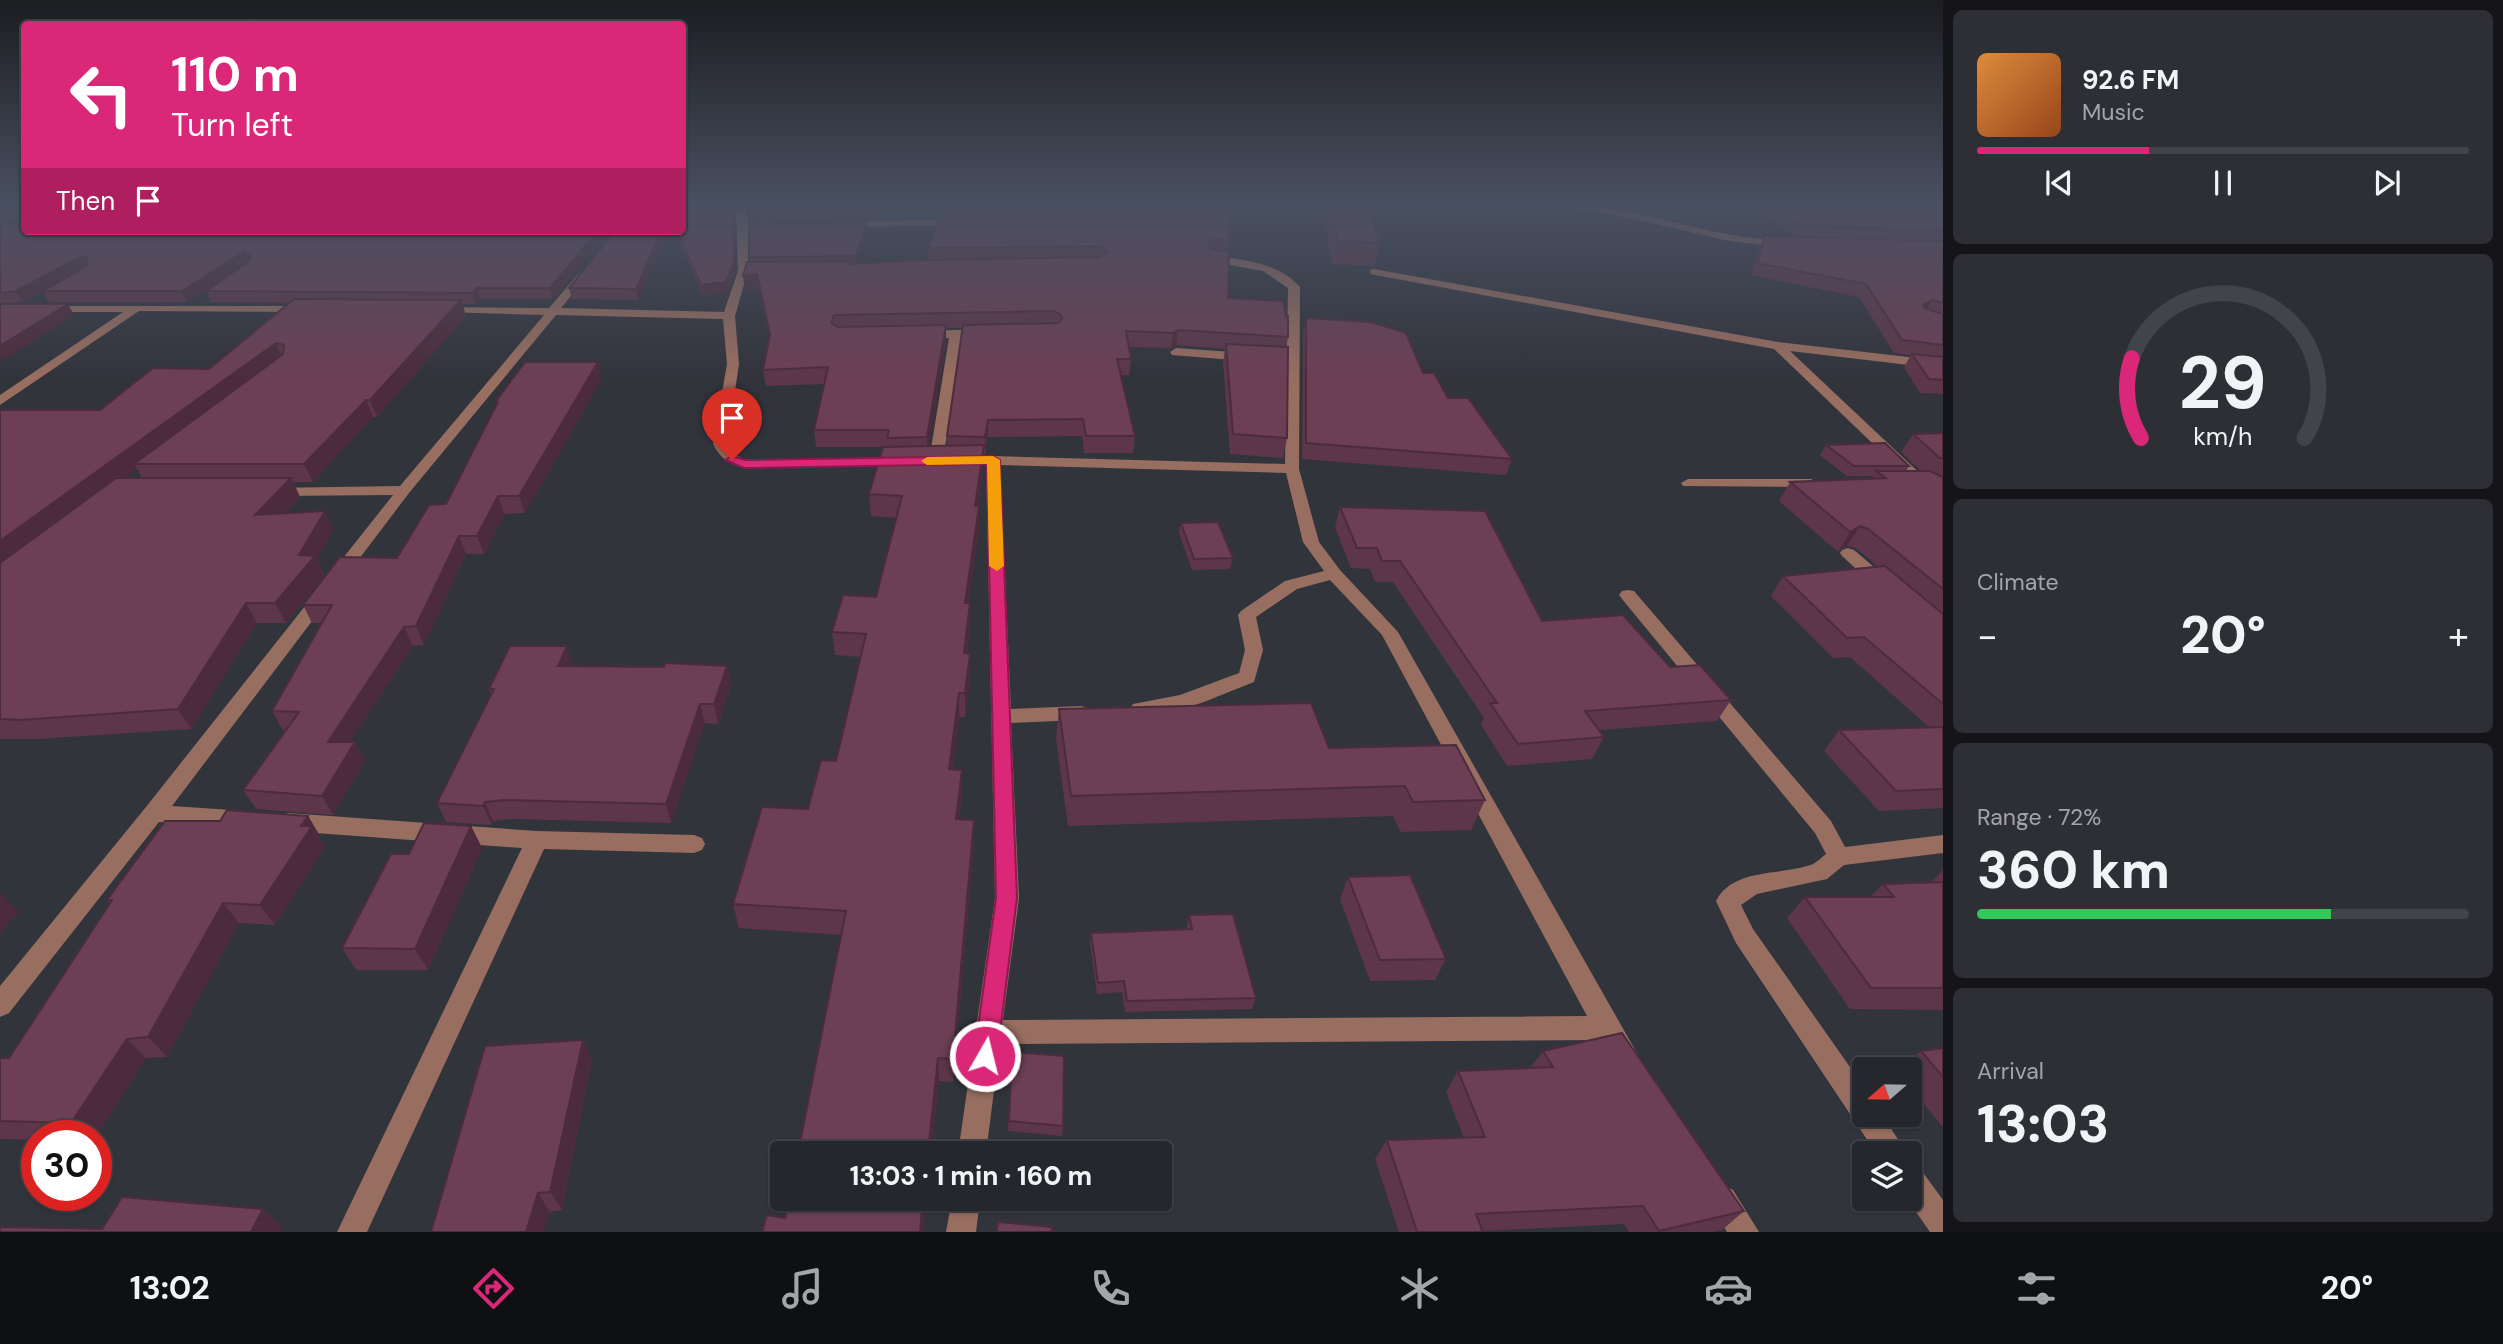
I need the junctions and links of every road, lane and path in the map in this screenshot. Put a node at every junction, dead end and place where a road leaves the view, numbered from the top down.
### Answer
1 (592, 263) edge
2 (743, 263) edge
3 (1243, 263) edge
4 (743, 271) junction
5 (770, 271) edge
6 (1374, 272) edge
7 (210, 295) edge
8 (46, 296) edge
9 (136, 308) junction
10 (191, 308) junction
11 (0, 309) edge
12 (26, 309) junction
13 (315, 309) edge
14 (425, 309) edge
15 (555, 310) junction
16 (729, 316) junction
17 (956, 334) junction
18 (998, 334) edge
19 (904, 335) edge
20 (1778, 346) junction
21 (1176, 352) edge
22 (1255, 358) edge
23 (1943, 365) edge
24 (0, 401) edge
25 (1292, 468) junction
26 (1688, 483) dead end
27 (1826, 483) edge
28 (1943, 483) edge
29 (1895, 484) edge
30 (1923, 484) junction
31 (404, 490) junction
32 (253, 491) edge
33 (1943, 497) edge
34 (1848, 553) edge
35 (1334, 574) junction
36 (1628, 594) dead end
37 (1894, 594) edge
38 (1120, 710) edge
39 (1095, 712) edge
40 (1001, 716) junction
41 (154, 813) junction
42 (537, 840) junction
43 (694, 844) dead end
44 (1943, 844) edge
45 (1839, 857) junction
46 (0, 1004) edge
47 (1607, 1028) junction
48 (989, 1032) junction
49 (1637, 1073) edge
50 (1852, 1094) edge
51 (974, 1141) edge
52 (1706, 1175) edge
53 (1922, 1195) edge
54 (964, 1211) edge
55 (1943, 1225) edge
56 (352, 1232) edge
57 (961, 1232) edge
58 (1744, 1232) edge

1 - 15 street
2 - 4 street
3 - 25 street
4 - 5 street
4 - 16 street
6 - 20 street
7 - 10 street
8 - 12 street
9 - 10 street
9 - 12 street
9 - 24 street
10 - 13 street
11 - 12 street
14 - 15 street
15 - 16 street
15 - 31 street
16 - 17 street
17 - 18 street
17 - 19 street
20 - 23 street
20 - 30 street
21 - 22 street
25 - 35 street
25 - 40 street
26 - 27 street
28 - 30 street
29 - 30 street
30 - 33 street
31 - 32 street
31 - 41 street
34 - 37 street
35 - 38 street
35 - 47 street
36 - 45 street
39 - 40 street
40 - 48 street
41 - 42 street
41 - 46 street
42 - 43 street
42 - 56 street
44 - 45 street
45 - 50 street
47 - 48 street
47 - 49 street
48 - 51 street
52 - 58 street
53 - 55 street
54 - 57 street

